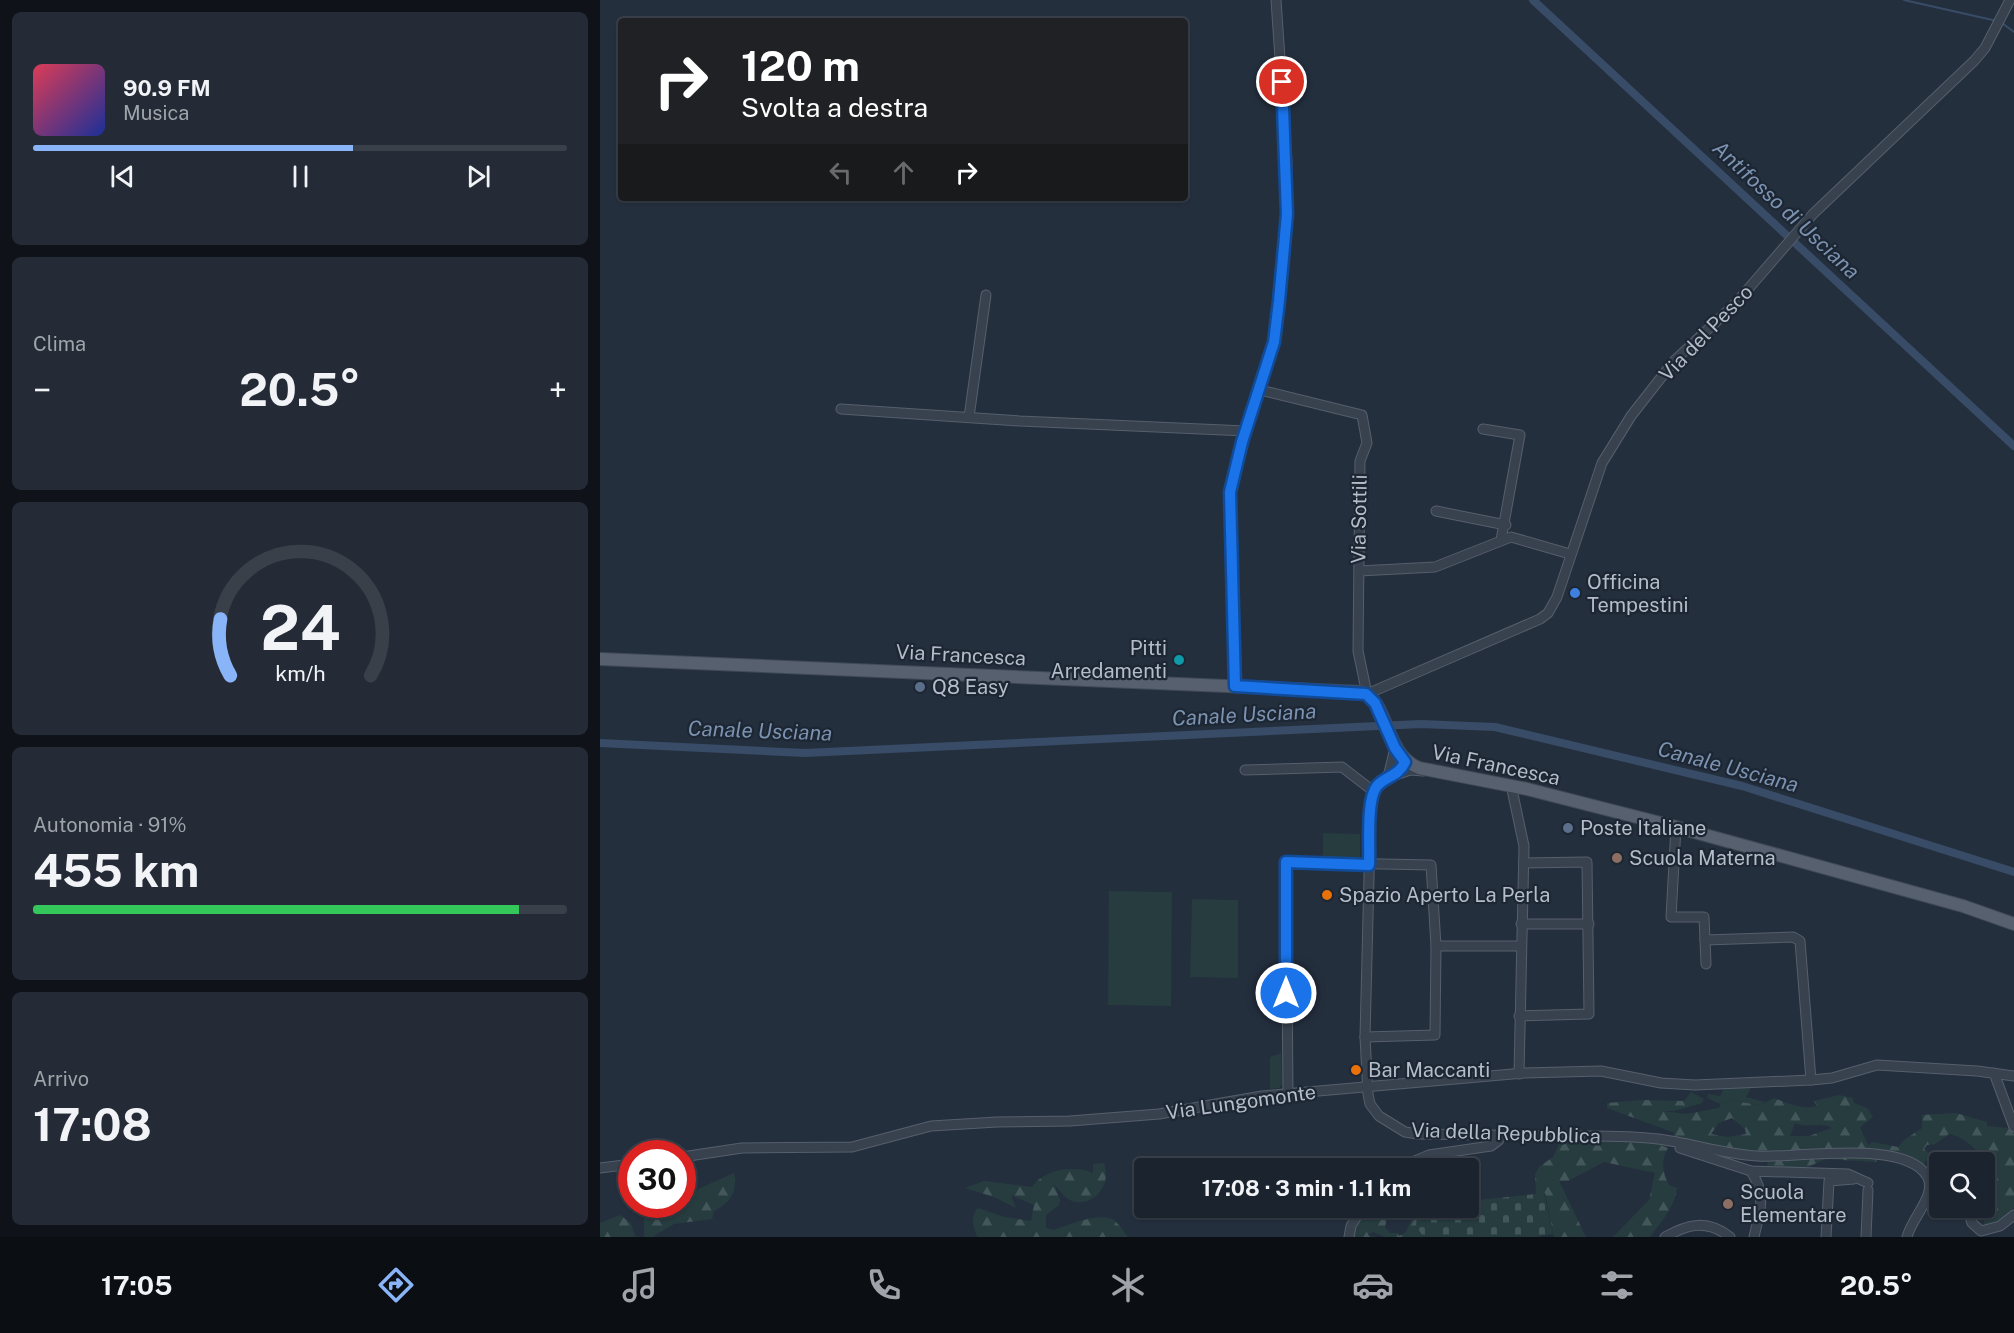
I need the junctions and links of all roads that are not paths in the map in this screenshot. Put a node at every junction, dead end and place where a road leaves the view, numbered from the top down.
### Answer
1 (1276, 0) edge
2 (2010, 0) edge
3 (986, 295) dead end
4 (1260, 390) junction
5 (841, 409) dead end
6 (969, 417) junction
7 (1483, 429) dead end
8 (1246, 431) junction
9 (1436, 511) dead end
10 (1506, 525) junction
11 (1502, 540) junction
12 (1570, 554) junction
13 (1359, 571) junction
14 (600, 659) edge
15 (1235, 686) junction
16 (1371, 698) junction
17 (1395, 748) junction
18 (1404, 759) junction
19 (1245, 770) dead end
20 (1426, 771) junction
21 (1389, 776) junction
22 (1511, 785) junction
23 (1373, 791) junction
24 (1676, 827) junction
25 (1524, 863) junction
26 (1369, 865) junction
27 (1521, 924) junction
28 (1589, 924) junction
29 (2014, 924) edge
30 (1706, 940) junction
31 (1436, 946) junction
32 (1520, 946) junction
33 (1706, 964) dead end
34 (1519, 1016) junction
35 (1365, 1037) junction
36 (1994, 1073) junction
37 (1521, 1074) junction
38 (2014, 1076) edge
39 (1811, 1080) junction
40 (1367, 1087) junction
41 (1288, 1093) junction
42 (2014, 1127) edge
43 (1500, 1135) junction
44 (1658, 1139) junction
45 (696, 1155) edge
46 (1422, 1158) edge
47 (618, 1166) edge
48 (600, 1168) edge
49 (1751, 1171) junction
50 (1855, 1179) junction
51 (1929, 1183) edge
52 (1929, 1194) edge
53 (2014, 1215) edge
54 (1355, 1218) edge
55 (1971, 1218) edge
56 (1349, 1237) edge
57 (1665, 1237) edge
58 (1730, 1237) edge
59 (1754, 1237) edge
60 (1826, 1237) edge
61 (1866, 1237) edge
62 (1908, 1237) edge

1 - 4 street
2 - 12 street, Via del Pesco
3 - 6 street
4 - 8 street
4 - 13 street, Via Sottili
5 - 6 street
6 - 8 street
7 - 10 street
8 - 15 street
9 - 10 street
10 - 11 street
11 - 12 street
11 - 13 street
12 - 16 street, Via del Pesco
13 - 16 street, Via Sottili
14 - 15 main road, Via Francesca
15 - 16 main road, Via Francesca
16 - 17 main road, Via Francesca
17 - 18 main road, Via Francesca
17 - 21 street
18 - 20 main road, Via Francesca
18 - 21 street
19 - 23 street
20 - 21 street
20 - 22 main road, Via Francesca
21 - 23 street
22 - 24 main road, Via Francesca
22 - 25 street
23 - 26 street, Via della Repubblica
24 - 29 main road, Via Francesca
24 - 30 street
25 - 27 street
25 - 28 street
26 - 31 street
26 - 35 street, Via della Repubblica
26 - 41 street
27 - 28 street
27 - 32 street
28 - 34 street
30 - 33 street
30 - 39 street
31 - 32 street
31 - 35 street
32 - 34 street
34 - 37 street
35 - 40 street, Via della Repubblica
36 - 38 street, Via Lungomonte
36 - 39 street, Via Lungomonte
36 - 42 street
37 - 39 street, Via Lungomonte
37 - 40 street, Via Lungomonte
40 - 41 street, Via Lungomonte
40 - 43 street, Via della Repubblica
41 - 45 street, Via Lungomonte
43 - 44 street, Via della Repubblica
43 - 46 street
44 - 49 street, Via della Repubblica
44 - 51 street, Via della Repubblica
47 - 48 street
49 - 50 street, Via della Repubblica
49 - 59 street
50 - 60 street
50 - 61 street, Via della Repubblica
52 - 62 street
53 - 55 street
54 - 56 street
57 - 58 street

